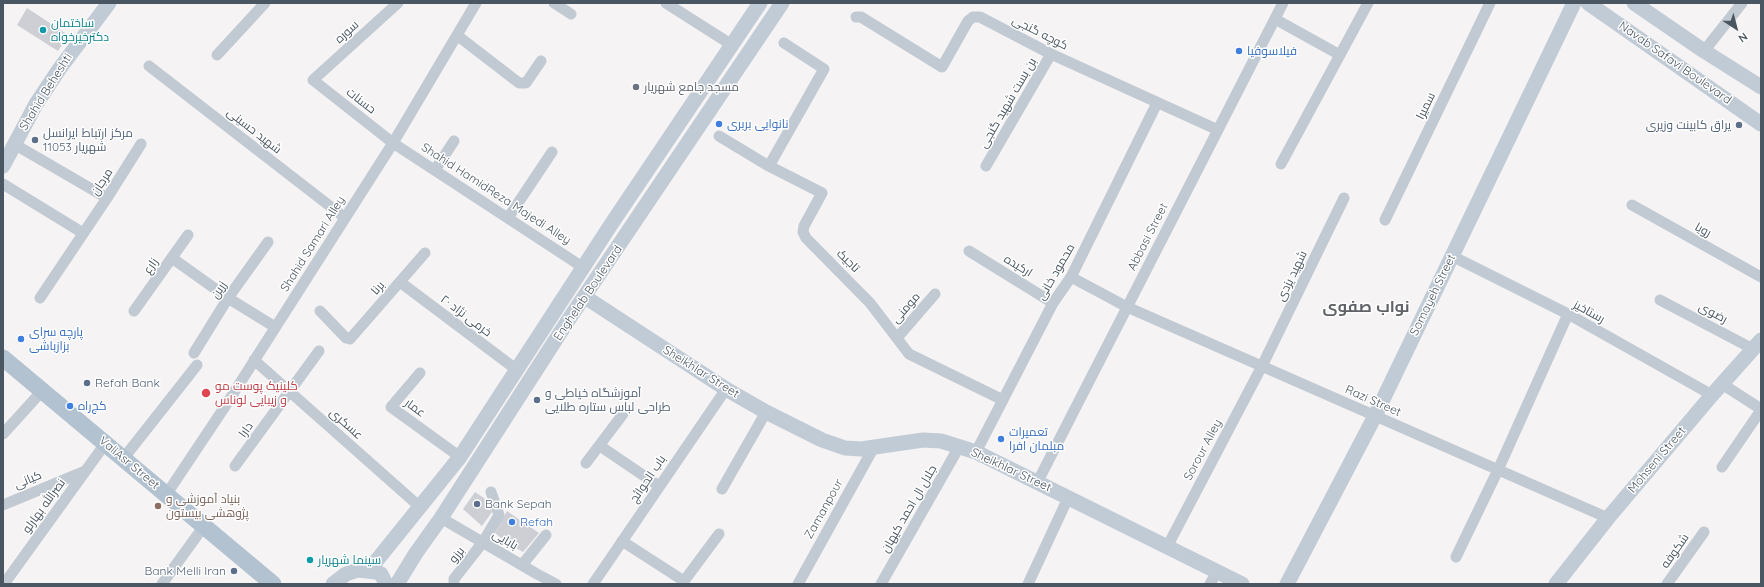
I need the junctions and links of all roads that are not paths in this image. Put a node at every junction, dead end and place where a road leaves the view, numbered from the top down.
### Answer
1 (109, 3) edge
2 (265, 3) edge
3 (398, 3) edge
4 (554, 3) edge
5 (666, 3) edge
6 (760, 3) edge
7 (782, 3) edge
8 (1282, 3) edge
9 (1368, 3) edge
10 (1490, 3) edge
11 (1574, 3) edge
12 (1588, 3) edge
13 (1634, 3) edge
14 (1742, 3) edge
15 (475, 4) edge
16 (571, 14) dead end
17 (856, 17) dead end
18 (1275, 18) junction
19 (458, 36) junction
20 (784, 43) dead end
21 (732, 45) junction
22 (1704, 51) junction
23 (217, 54) dead end
24 (1052, 54) junction
25 (1340, 55) junction
26 (541, 61) dead end
27 (149, 66) dead end
28 (313, 80) joint
29 (1761, 87) edge
30 (1157, 103) junction
31 (1761, 124) edge
32 (1218, 130) junction
33 (719, 136) dead end
34 (454, 141) dead end
35 (393, 143) junction
36 (14, 144) junction
37 (141, 144) dead end
38 (663, 147) junction
39 (552, 152) dead end
40 (679, 157) junction
41 (1281, 164) dead end
42 (3, 166) edge
43 (769, 166) junction
44 (986, 166) dead end
45 (435, 170) junction
46 (3, 184) edge
47 (107, 198) junction
48 (1344, 198) dead end
49 (1632, 205) dead end
50 (344, 217) junction
51 (508, 218) junction
52 (1385, 220) dead end
53 (83, 233) junction
54 (188, 235) dead end
55 (268, 242) dead end
56 (969, 251) dead end
57 (425, 253) dead end
58 (1452, 256) junction
59 (172, 258) junction
60 (584, 268) junction
61 (1071, 277) junction
62 (1761, 277) edge
63 (400, 282) junction
64 (936, 294) dead end
65 (585, 297) junction
66 (40, 298) dead end
67 (228, 298) junction
68 (1660, 300) dead end
69 (1053, 303) junction
70 (1127, 307) junction
71 (134, 311) dead end
72 (320, 311) dead end
73 (1568, 314) junction
74 (275, 327) junction
75 (897, 338) junction
76 (1757, 345) edge
77 (319, 351) dead end
78 (194, 353) dead end
79 (3, 358) edge
80 (254, 360) junction
81 (197, 365) dead end
82 (1262, 366) junction
83 (517, 370) junction
84 (420, 373) dead end
85 (726, 388) junction
86 (1717, 390) junction
87 (42, 391) junction
88 (290, 392) junction
89 (1003, 400) junction
90 (1761, 410) edge
91 (766, 412) junction
92 (623, 414) dead end
93 (1375, 416) junction
94 (3, 434) edge
95 (105, 444) junction
96 (600, 446) junction
97 (874, 447) junction
98 (959, 447) junction
99 (976, 452) junction
100 (460, 457) junction
101 (123, 459) junction
102 (586, 463) dead end
103 (236, 466) dead end
104 (1722, 467) dead end
105 (85, 470) junction
106 (1498, 470) junction
107 (1037, 483) junction
108 (659, 486) junction
109 (722, 489) dead end
110 (490, 492) dead end
111 (166, 495) junction
112 (1068, 498) junction
113 (3, 505) edge
114 (420, 507) junction
115 (441, 518) junction
116 (1608, 518) junction
117 (204, 526) junction
118 (1704, 532) dead end
119 (719, 534) dead end
120 (546, 535) dead end
121 (622, 540) junction
122 (483, 542) junction
123 (1166, 547) junction
124 (1456, 557) dead end
125 (522, 565) junction
126 (369, 570) junction
127 (537, 574) junction
128 (1214, 578) edge
129 (4, 584) edge
130 (162, 584) edge
131 (273, 584) edge
132 (333, 584) edge
133 (386, 584) edge
134 (397, 584) edge
135 (454, 584) edge
136 (531, 584) edge
137 (556, 584) edge
138 (593, 584) edge
139 (798, 584) edge
140 (881, 584) edge
141 (1028, 584) edge
142 (1242, 584) edge
143 (1287, 584) edge
144 (1556, 584) edge
145 (1667, 584) edge

1 - 36 street, Shahid Beheshti
2 - 23 street
3 - 28 street, سوره
4 - 16 street
5 - 21 street
6 - 21 street, Enghelab Boulevard
7 - 40 street, Enghelab Boulevard
8 - 18 street, Abbasi Street
9 - 25 street
10 - 52 street, سمیرا
11 - 58 street, Somayeh Street
12 - 31 street, Navab Safavi Boulevard
13 - 22 street
14 - 22 street
15 - 19 street, Shahid Samari Alley
17 - 24 street, کوچه گنجی
18 - 25 street
18 - 32 street, Abbasi Street
19 - 26 street
19 - 35 street, Shahid Samari Alley
20 - 43 street
21 - 38 street, Enghelab Boulevard
22 - 29 street
24 - 30 street, کوچه گنجی
24 - 44 street, بن بست شهید گنجی
25 - 41 street
27 - 50 street, شهید حسینی
28 - 35 street, حسنات
30 - 32 street, کوچه گنجی
30 - 61 street, محمود خانی
32 - 70 street, Abbasi Street
33 - 43 street, تاجیک
34 - 45 street
35 - 45 street, Shahid HamidReza Majedi Alley
35 - 50 street, Shahid Samari Alley
36 - 42 street, Shahid Beheshti
36 - 47 street
37 - 47 street, مرجان
38 - 40 street
38 - 60 street, Enghelab Boulevard
39 - 51 street
40 - 65 street, Enghelab Boulevard
43 - 75 street, تاجیک
45 - 51 street, Shahid HamidReza Majedi Alley
46 - 53 street
47 - 53 street, مرجان
48 - 82 street, شهید یزدی
49 - 62 street, رویا
50 - 74 street, Shahid Samari Alley
51 - 60 street, Shahid HamidReza Majedi Alley
53 - 66 street
54 - 59 street, زارع
55 - 67 street, زرین
56 - 69 street, ارکیده
57 - 63 street, برنا
58 - 73 street, رستاخیز
58 - 93 street, Somayeh Street
59 - 67 street
59 - 71 street, زارع
60 - 83 street, Enghelab Boulevard
61 - 69 street, محمود خانی
61 - 70 street, Razi Street
63 - 72 street, برنا
63 - 83 street, خرمی نژاد ۲۰
64 - 75 street, مومنی
65 - 85 street, Sheikhlar Street
65 - 115 street, Enghelab Boulevard
67 - 74 street
67 - 78 street, زرین
68 - 76 street, رضوی
69 - 89 street, محمود خانی
70 - 82 street, Razi Street
70 - 107 street, Abbasi Street
73 - 86 street, رستاخیز
73 - 106 street
74 - 80 street, Shahid Samari Alley
75 - 89 street, تاجیک
76 - 86 street, Mohseni Street
77 - 88 street, دارا
79 - 87 main road, ValiAsr Street
80 - 88 street, عسکری
80 - 111 street, Shahid Samari Alley
81 - 101 street
82 - 93 street, Razi Street
82 - 123 street, Sorour Alley
83 - 100 street, Enghelab Boulevard
84 - 100 street, عمار
85 - 91 street, Sheikhlar Street
85 - 108 street, باب الحوائج
86 - 90 street, رستاخیز
86 - 116 street, Mohseni Street
87 - 94 street
87 - 95 main road, ValiAsr Street
88 - 103 street, دارا
88 - 114 street, عسکری
89 - 99 street, محمود خانی
90 - 104 street
91 - 97 street, Sheikhlar Street
91 - 109 street
92 - 96 street
93 - 106 street, Razi Street
93 - 143 street, Somayeh Street
95 - 101 main road, ValiAsr Street
95 - 105 street, نصرالله بهارلو
96 - 102 street
96 - 108 street
97 - 98 street, Sheikhlar Street
97 - 139 street, Zamanpour
98 - 99 street, Sheikhlar Street
98 - 140 street, جلال ال احمد کیهان
99 - 107 street, Sheikhlar Street
100 - 114 street, Enghelab Boulevard
101 - 111 main road, ValiAsr Street
105 - 113 street, کیانی
105 - 129 street, نصرالله بهارلو
106 - 116 street, Razi Street
106 - 124 street
107 - 112 street, Sheikhlar Street
108 - 121 street, باب الحوائج
110 - 122 street, برزو
111 - 117 main road, ValiAsr Street
112 - 123 street, Sheikhlar Street
112 - 141 street
114 - 126 street, Enghelab Boulevard
115 - 122 street, بابایی
115 - 134 street, Enghelab Boulevard
116 - 144 street, Mohseni Street
117 - 130 street
117 - 131 main road, ValiAsr Street
118 - 145 street, شکوفه
119 - 121 street
120 - 125 street
121 - 138 street, باب الحوائج
122 - 125 street, بابایی
122 - 135 street, برزو
123 - 128 street, Sheikhlar Street
125 - 127 street, بابایی
126 - 132 street
126 - 133 street
127 - 136 street
127 - 137 street, بابایی
128 - 142 street, Sheikhlar Street

